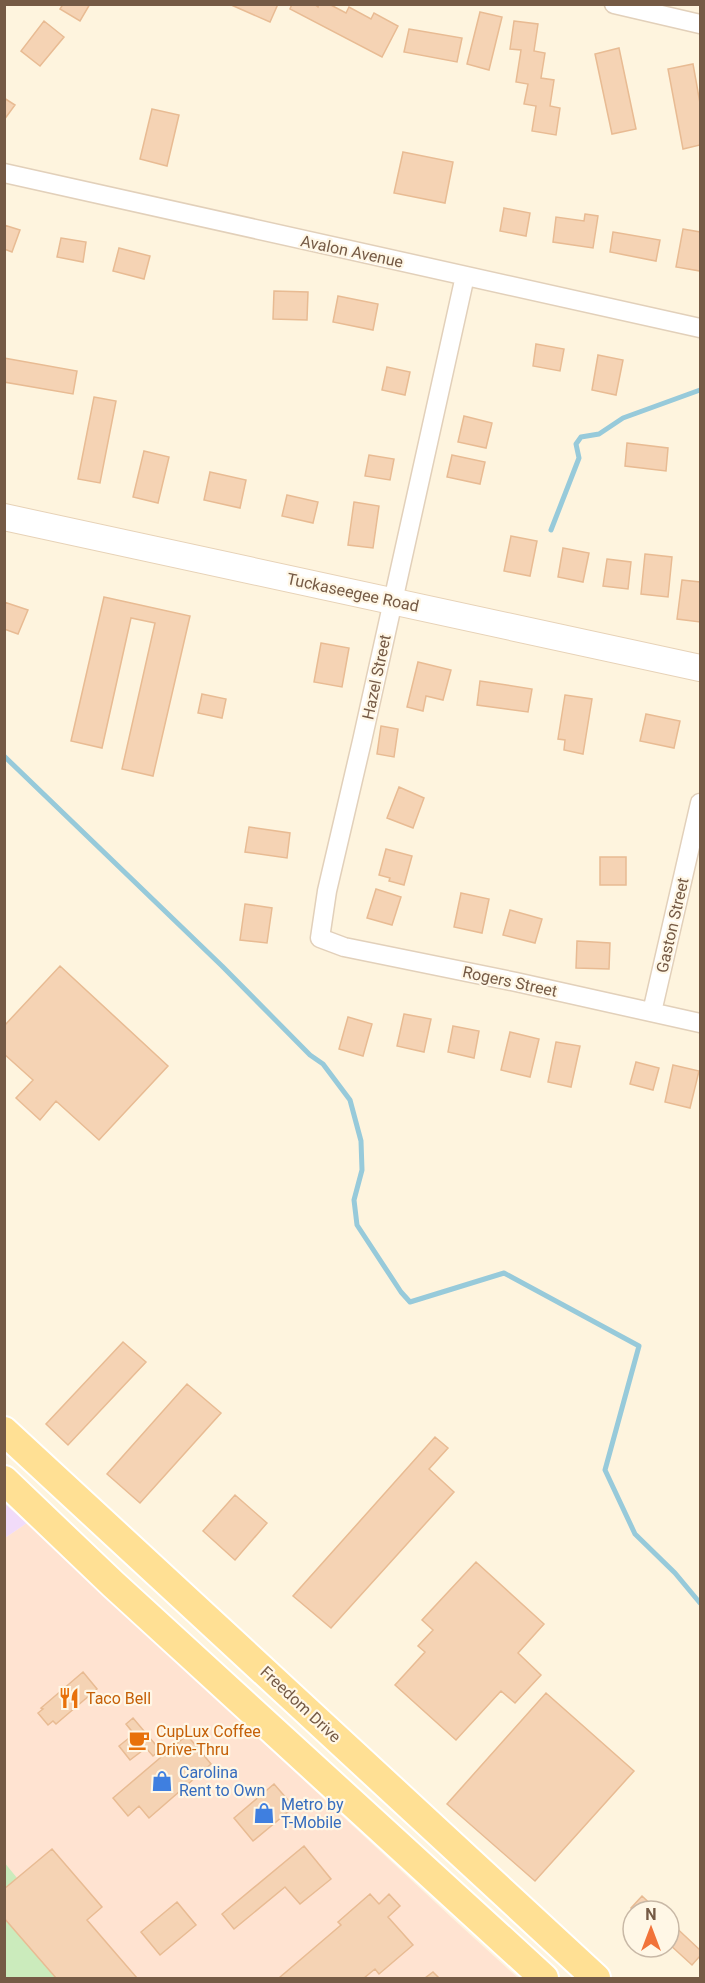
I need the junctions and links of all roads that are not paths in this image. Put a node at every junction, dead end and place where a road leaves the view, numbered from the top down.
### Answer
1 (614, 4) edge
2 (700, 24) edge
3 (4, 173) edge
4 (465, 276) junction
5 (700, 328) edge
6 (4, 517) edge
7 (393, 601) junction
8 (700, 668) edge
9 (700, 803) edge
10 (320, 938) joint
11 (652, 1012) junction
12 (700, 1023) edge
13 (4, 1431) edge
14 (4, 1480) edge
15 (503, 1892) junction
16 (478, 1916) junction
17 (544, 1978) edge
18 (596, 1978) edge

1 - 2 street
3 - 4 street, Avalon Avenue
4 - 5 street, Avalon Avenue
4 - 7 street, Hazel Street
6 - 7 main road, Tuckaseegee Road
7 - 8 main road, Tuckaseegee Road
7 - 10 street, Hazel Street
9 - 11 street, Gaston Street
10 - 11 street, Rogers Street
11 - 12 street, Rogers Street
13 - 15 main road, Freedom Drive
14 - 16 main road
15 - 16 main road
15 - 18 main road, Freedom Drive
16 - 17 main road

